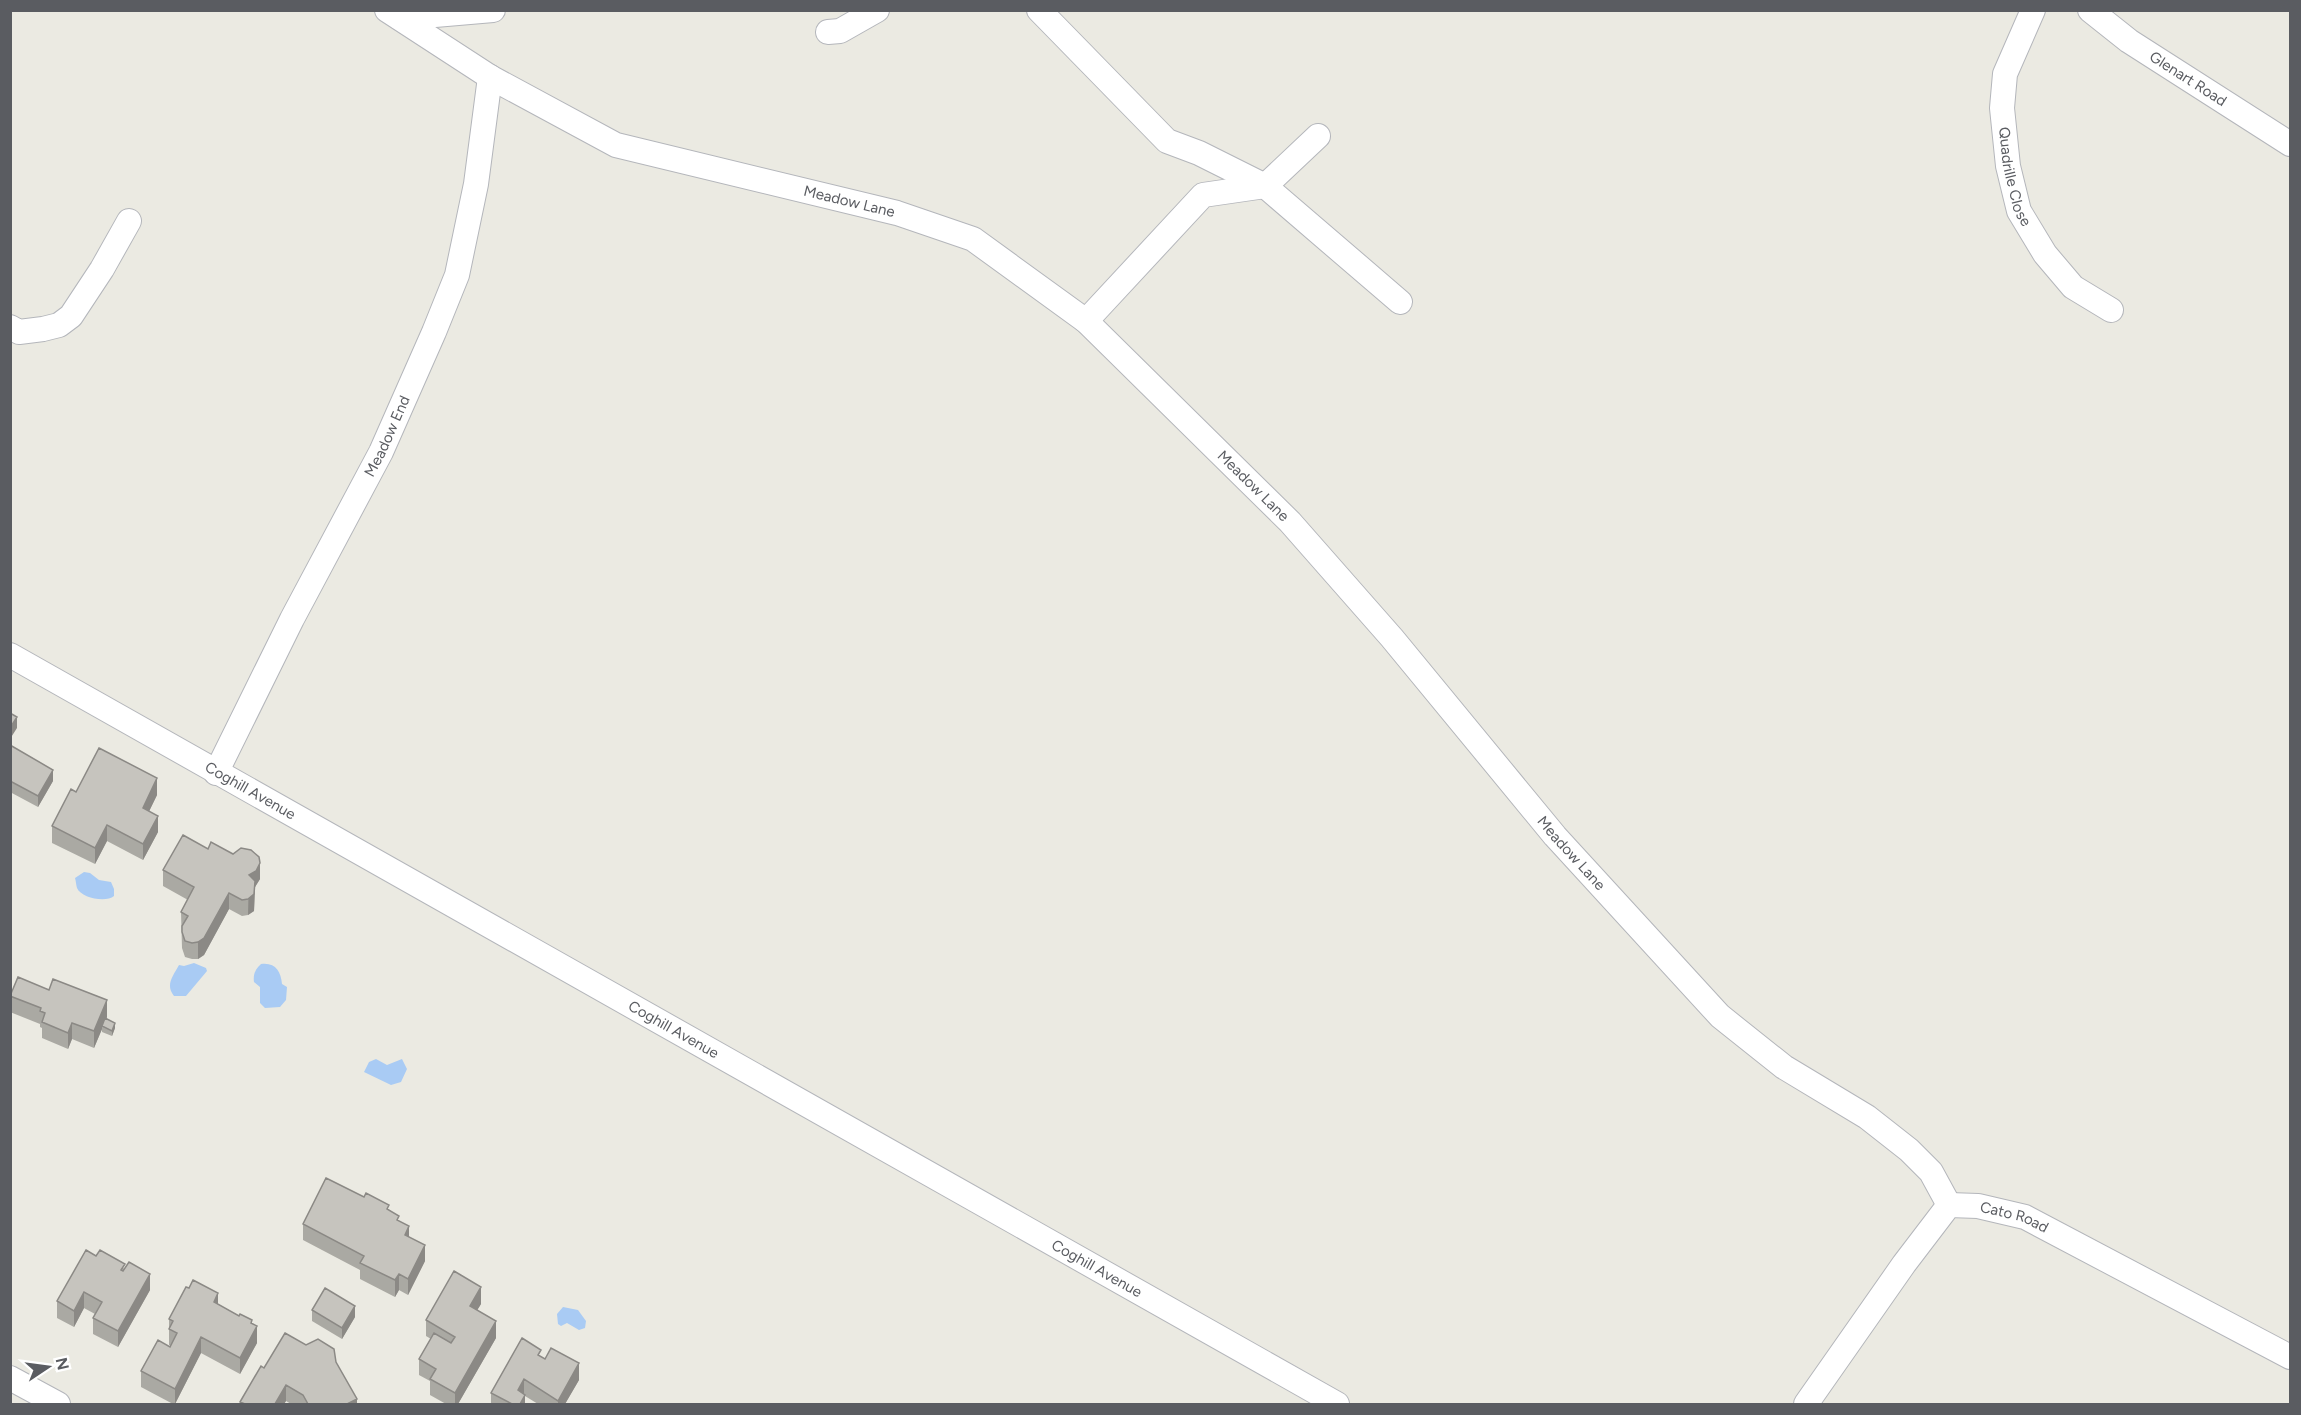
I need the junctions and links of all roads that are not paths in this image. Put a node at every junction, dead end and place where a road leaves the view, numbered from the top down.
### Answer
1 (493, 10) edge
2 (877, 10) edge
3 (1039, 10) edge
4 (2033, 10) edge
5 (2090, 10) edge
6 (394, 14) edge
7 (828, 32) dead end
8 (490, 76) junction
9 (1318, 136) dead end
10 (2290, 144) edge
11 (1265, 186) junction
12 (129, 221) dead end
13 (1400, 302) dead end
14 (2111, 309) dead end
15 (1086, 321) junction
16 (10, 327) edge
17 (10, 655) edge
18 (216, 773) junction
19 (1949, 1205) junction
20 (2290, 1357) edge
21 (10, 1378) edge
22 (58, 1404) edge
23 (1337, 1404) edge
24 (1806, 1404) edge

1 - 6 street
2 - 7 street
3 - 11 street
4 - 14 street, Quadrille Close
5 - 10 street, Glenart Road
6 - 8 street, Meadow Lane
8 - 15 street, Meadow Lane
8 - 18 street, Meadow End
9 - 11 street
11 - 13 street
11 - 15 street
12 - 16 street
15 - 19 street, Meadow Lane
17 - 18 street, Coghill Avenue
18 - 23 street, Coghill Avenue
19 - 20 street, Cato Road
19 - 24 street
21 - 22 street

